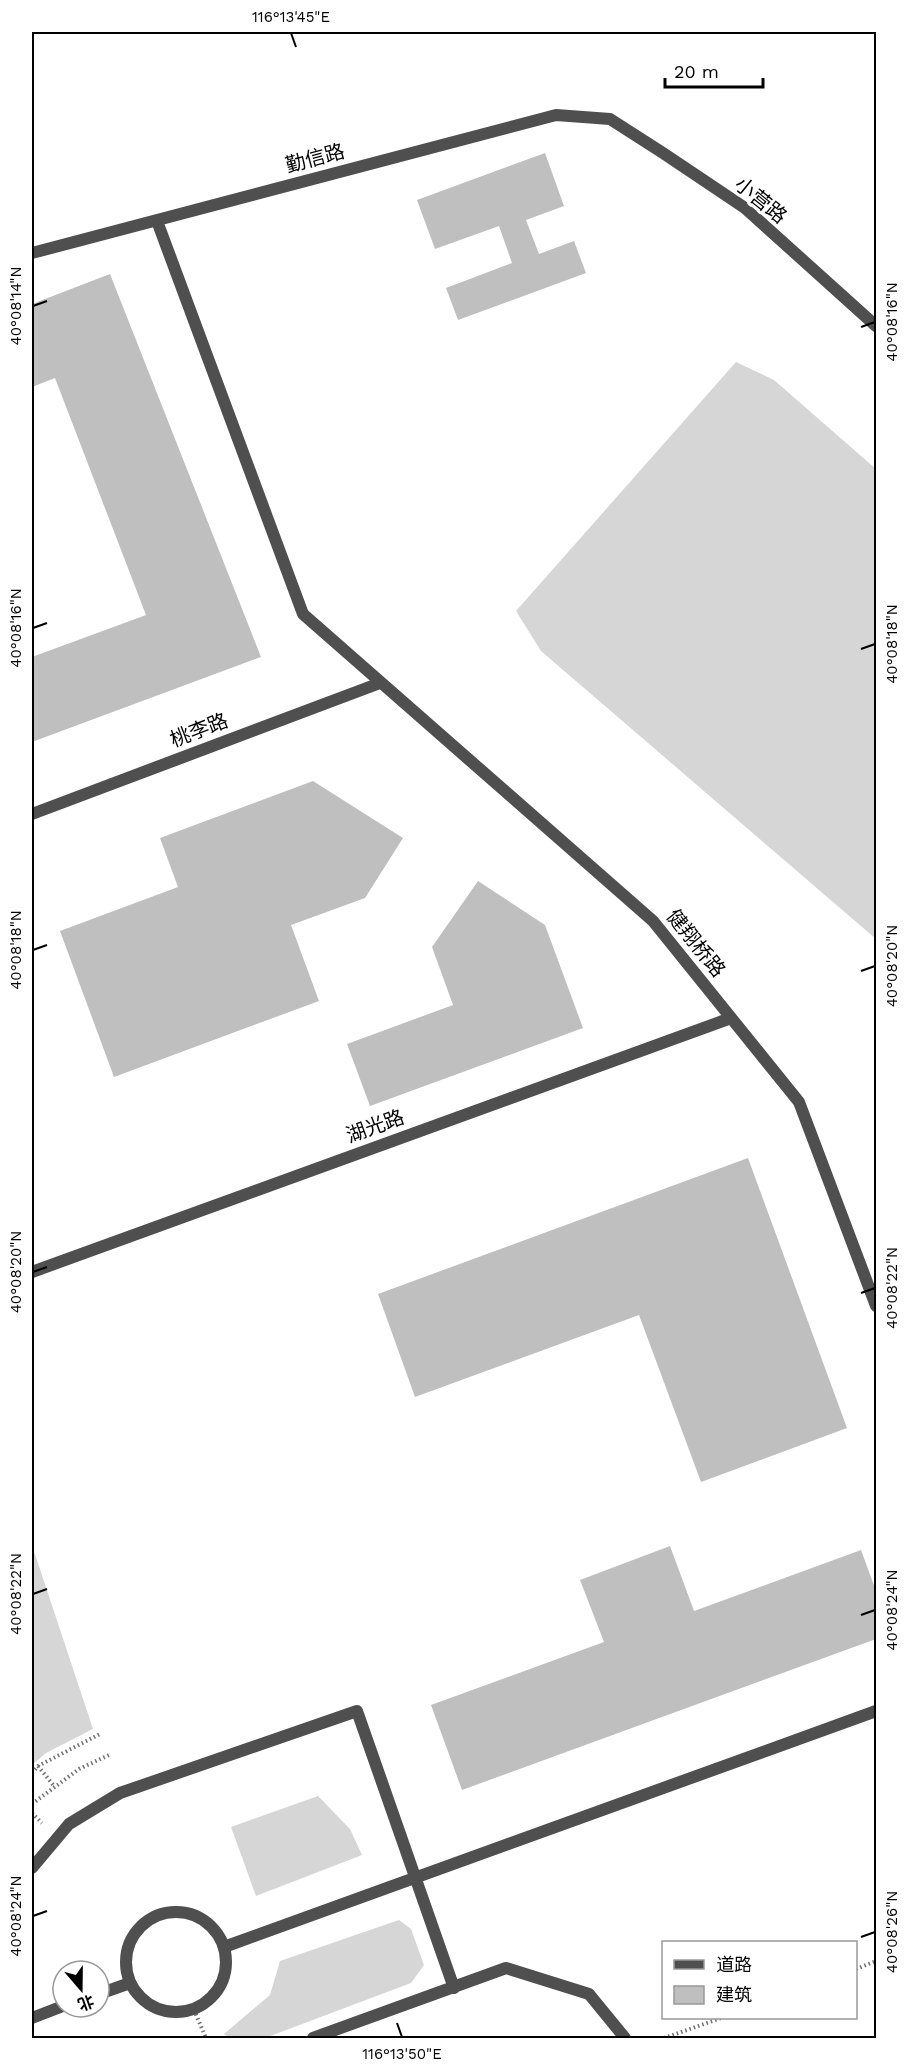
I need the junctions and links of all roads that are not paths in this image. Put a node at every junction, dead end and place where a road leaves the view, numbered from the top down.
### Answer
1 (610, 119) joint
2 (157, 221) junction
3 (32, 253) edge
4 (876, 326) edge
5 (380, 682) junction
6 (32, 814) edge
7 (731, 1018) junction
8 (32, 1272) edge
9 (876, 1306) edge
10 (876, 1711) edge
11 (32, 1868) edge
12 (416, 1878) junction
13 (224, 1947) junction
14 (130, 1983) junction
15 (454, 1988) junction
16 (111, 1990) edge
17 (51, 2011) edge
18 (32, 2018) edge
19 (314, 2038) edge
20 (625, 2038) edge

1 - 2 street, 勤信路
1 - 4 street, 小营路
2 - 3 street, 勤信路
2 - 5 street, 健翔桥路
5 - 6 street, 桃李路
5 - 7 street, 健翔桥路
7 - 8 street, 湖光路
7 - 9 street, 健翔桥路
10 - 12 street
11 - 12 street
12 - 13 street
12 - 15 street
13 - 14 street
13 - 14 street
14 - 16 street
15 - 19 street
15 - 20 street
17 - 18 street

